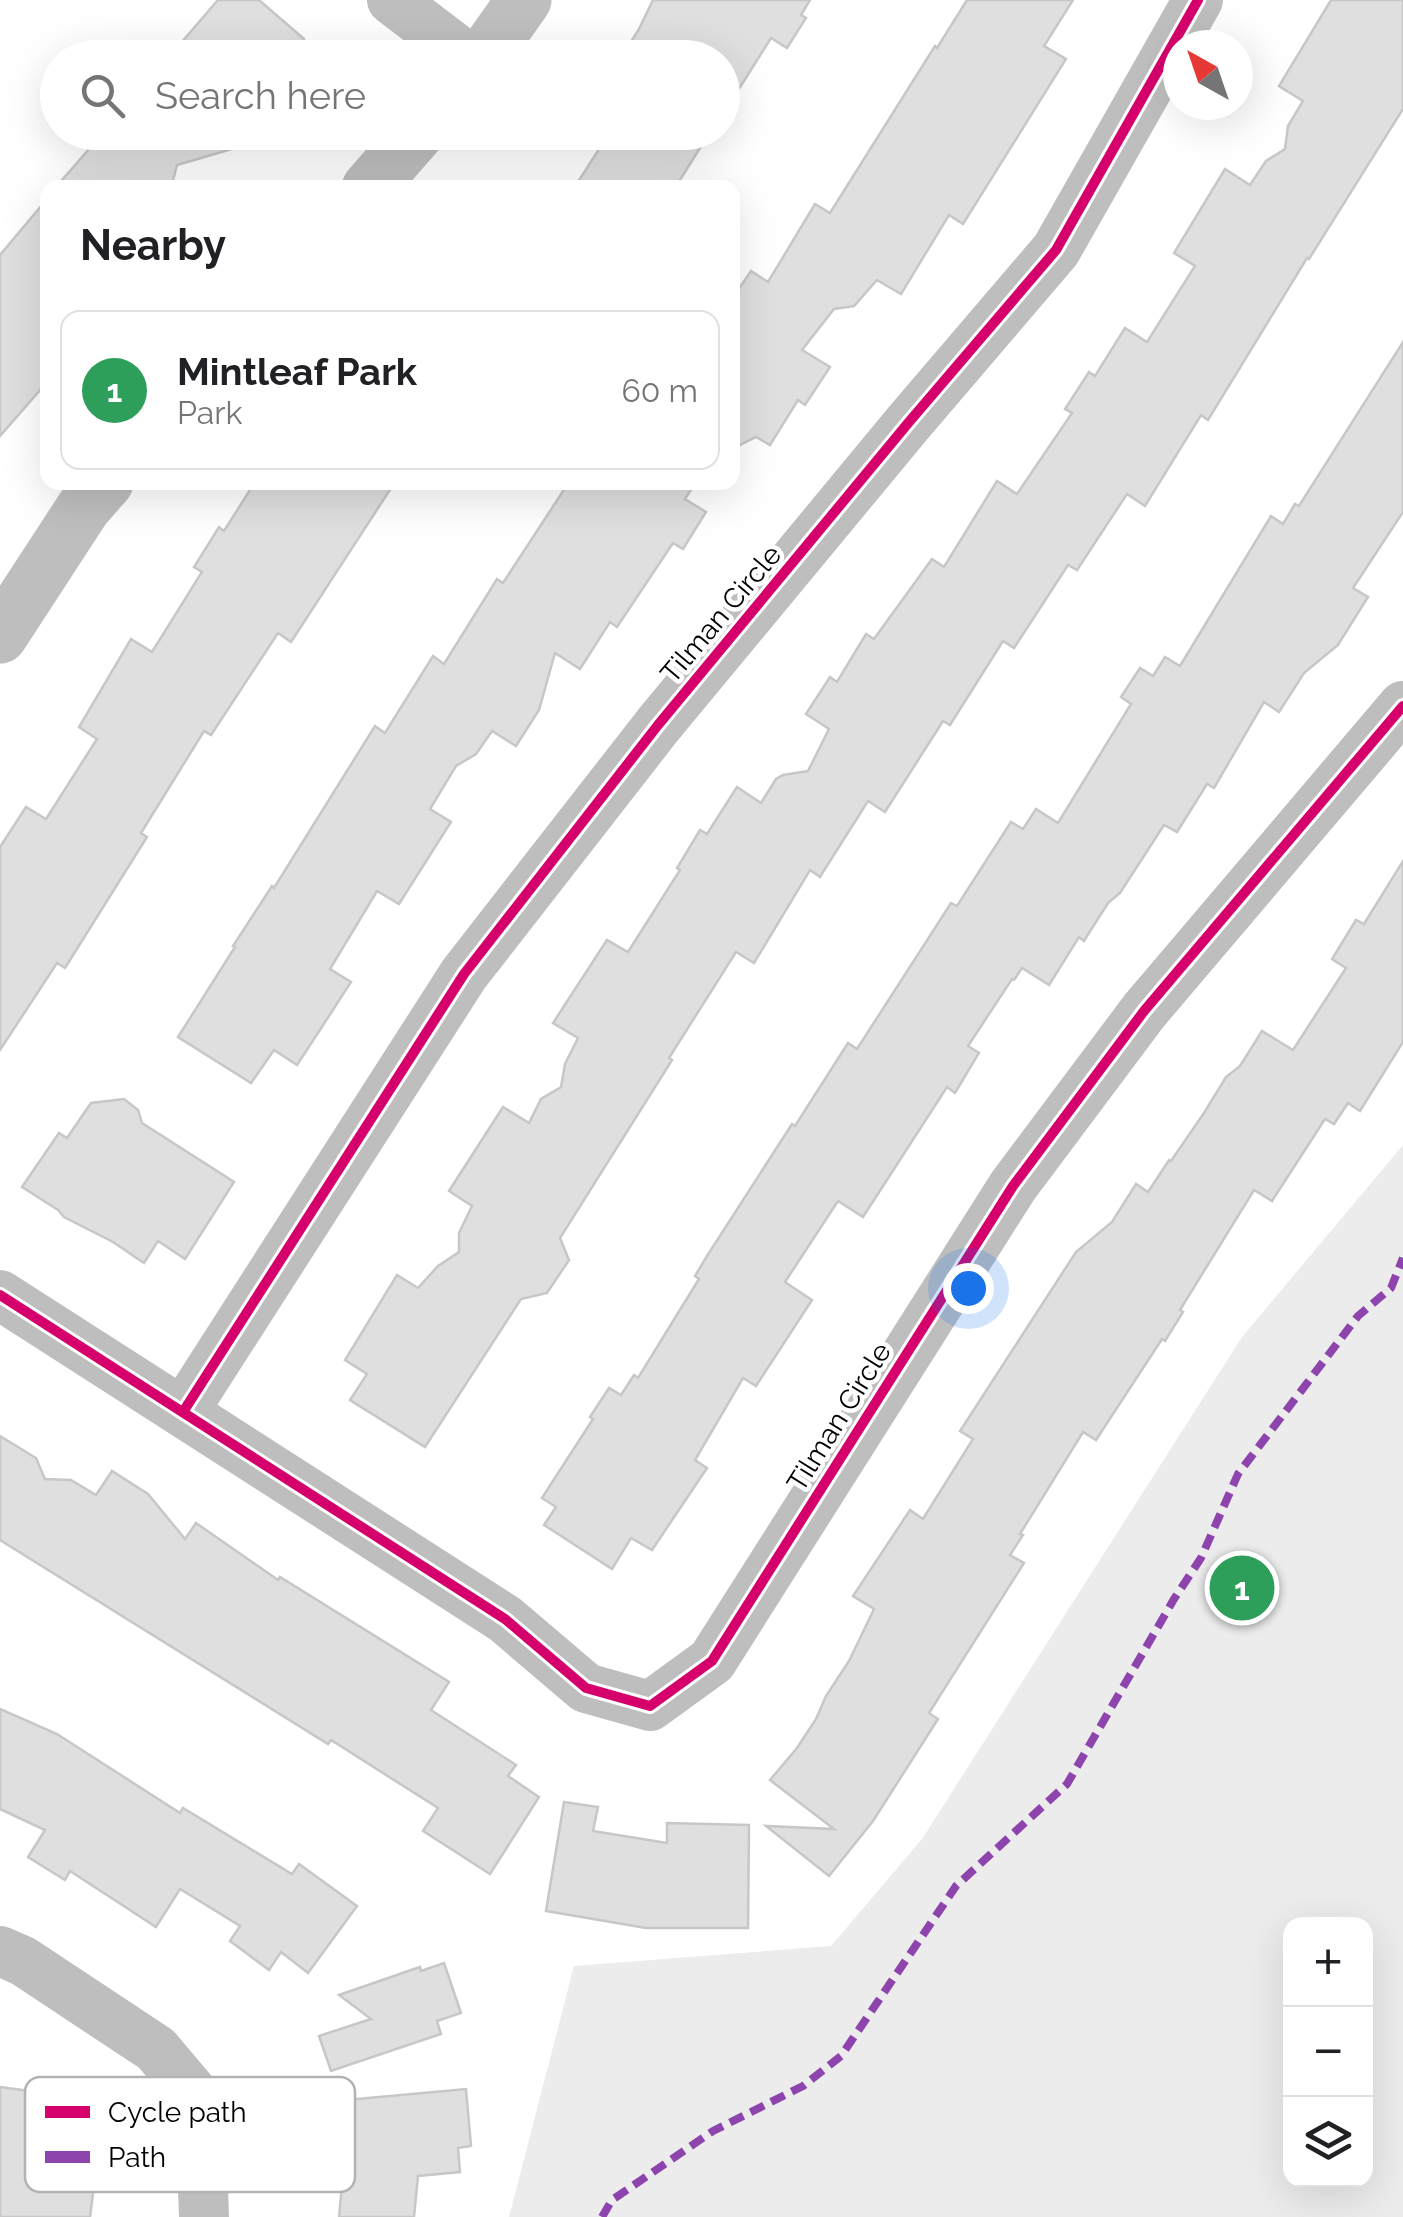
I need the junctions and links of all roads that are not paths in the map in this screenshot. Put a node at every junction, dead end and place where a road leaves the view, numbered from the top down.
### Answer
1 (392, 0) edge
2 (524, 0) edge
3 (1198, 0) edge
4 (444, 40) edge
5 (496, 40) edge
6 (402, 150) edge
7 (376, 180) edge
8 (99, 490) edge
9 (0, 636) edge
10 (1403, 706) edge
11 (0, 1295) edge
12 (184, 1412) junction
13 (0, 1951) edge
14 (179, 2077) edge
15 (203, 2192) edge
16 (204, 2217) edge

1 - 4 street
2 - 5 street
3 - 12 street, Tilman Circle
6 - 7 street
8 - 9 street
10 - 12 street, Tilman Circle
11 - 12 street, Tilman Circle
13 - 14 street
15 - 16 street

